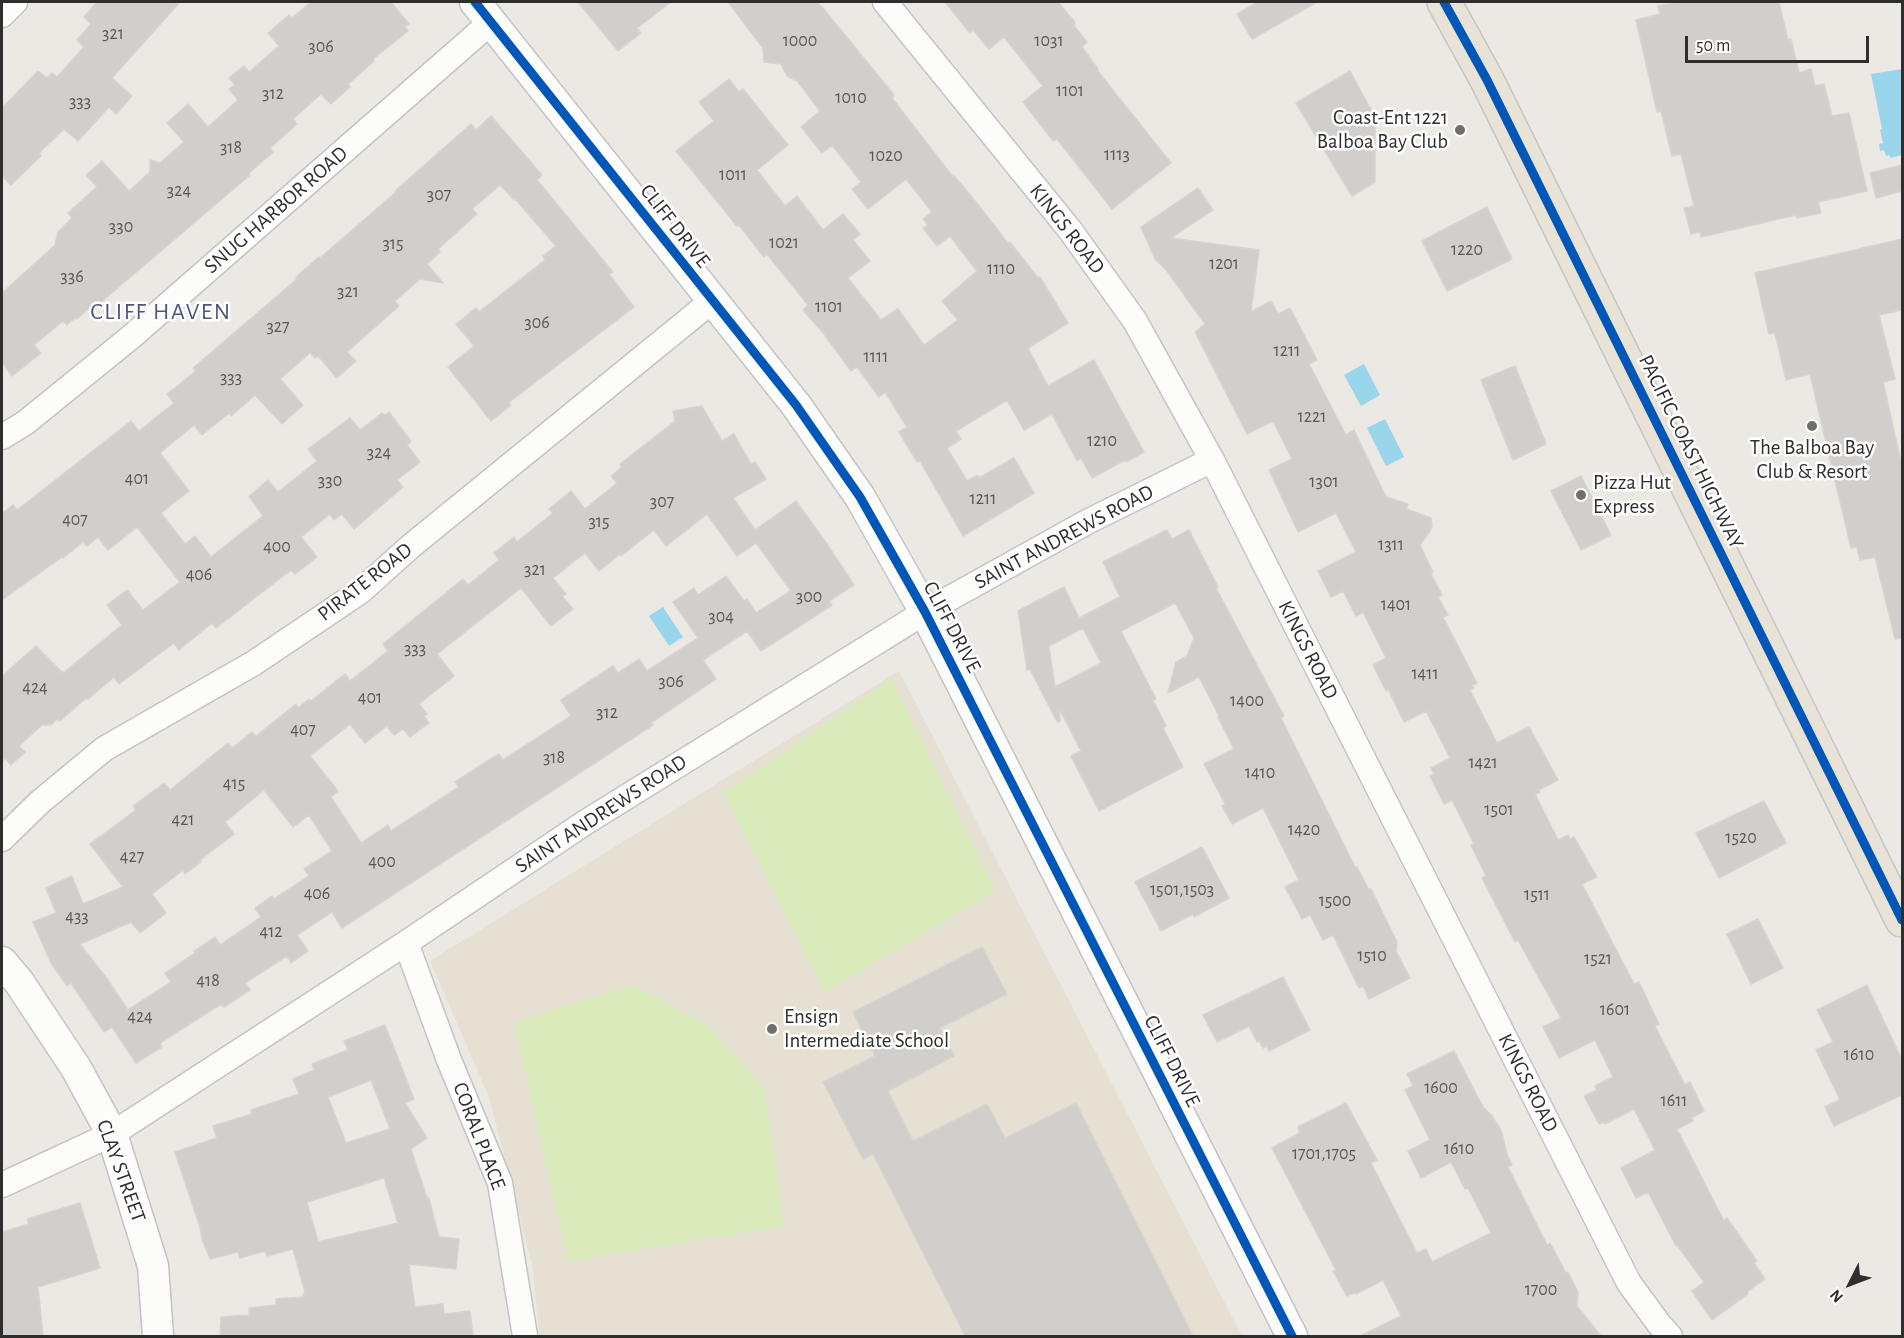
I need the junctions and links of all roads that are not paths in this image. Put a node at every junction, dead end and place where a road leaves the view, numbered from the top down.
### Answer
1 (15, 2) edge
2 (885, 2) edge
3 (1444, 2) edge
4 (483, 12) edge
5 (2, 15) edge
6 (712, 301) junction
7 (2, 437) edge
8 (1212, 460) junction
9 (925, 612) junction
10 (2, 839) edge
11 (1902, 920) edge
12 (406, 943) junction
13 (2, 962) edge
14 (112, 1134) junction
15 (2, 1185) edge
16 (158, 1336) edge
17 (525, 1336) edge
18 (1292, 1336) edge
19 (1670, 1336) edge

1 - 5 street
2 - 8 street, KINGS ROAD
3 - 11 highway, PACIFIC COAST HIGHWAY
4 - 6 street, CLIFF DRIVE
4 - 7 street, SNUG HARBOR ROAD
6 - 9 street, CLIFF DRIVE
6 - 10 street, PIRATE ROAD
8 - 9 street, SAINT ANDREWS ROAD
8 - 19 street, KINGS ROAD
9 - 12 street, SAINT ANDREWS ROAD
9 - 18 street, CLIFF DRIVE
12 - 14 street, SAINT ANDREWS ROAD
12 - 17 street, CORAL PLACE
13 - 14 street, CLAY STREET
14 - 15 street, SAINT ANDREWS ROAD
14 - 16 street, CLAY STREET

